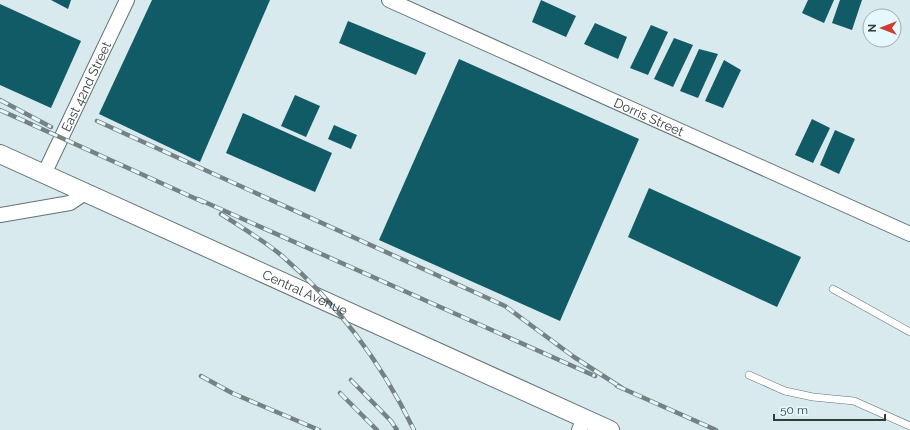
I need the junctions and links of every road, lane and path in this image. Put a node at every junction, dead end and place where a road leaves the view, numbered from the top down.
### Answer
1 (126, 0) edge
2 (389, 0) edge
3 (0, 154) edge
4 (44, 174) junction
5 (85, 193) junction
6 (0, 215) edge
7 (910, 234) edge
8 (833, 288) dead end
9 (910, 332) edge
10 (749, 375) dead end
11 (582, 425) edge
12 (910, 426) edge
13 (610, 430) edge

1 - 4 street, East 42nd Street
2 - 7 street, Dorris Street
3 - 4 street, Central Avenue
4 - 5 street, Central Avenue
5 - 6 street
5 - 11 street, Central Avenue
8 - 9 lane
10 - 12 lane
11 - 13 street, Central Avenue

